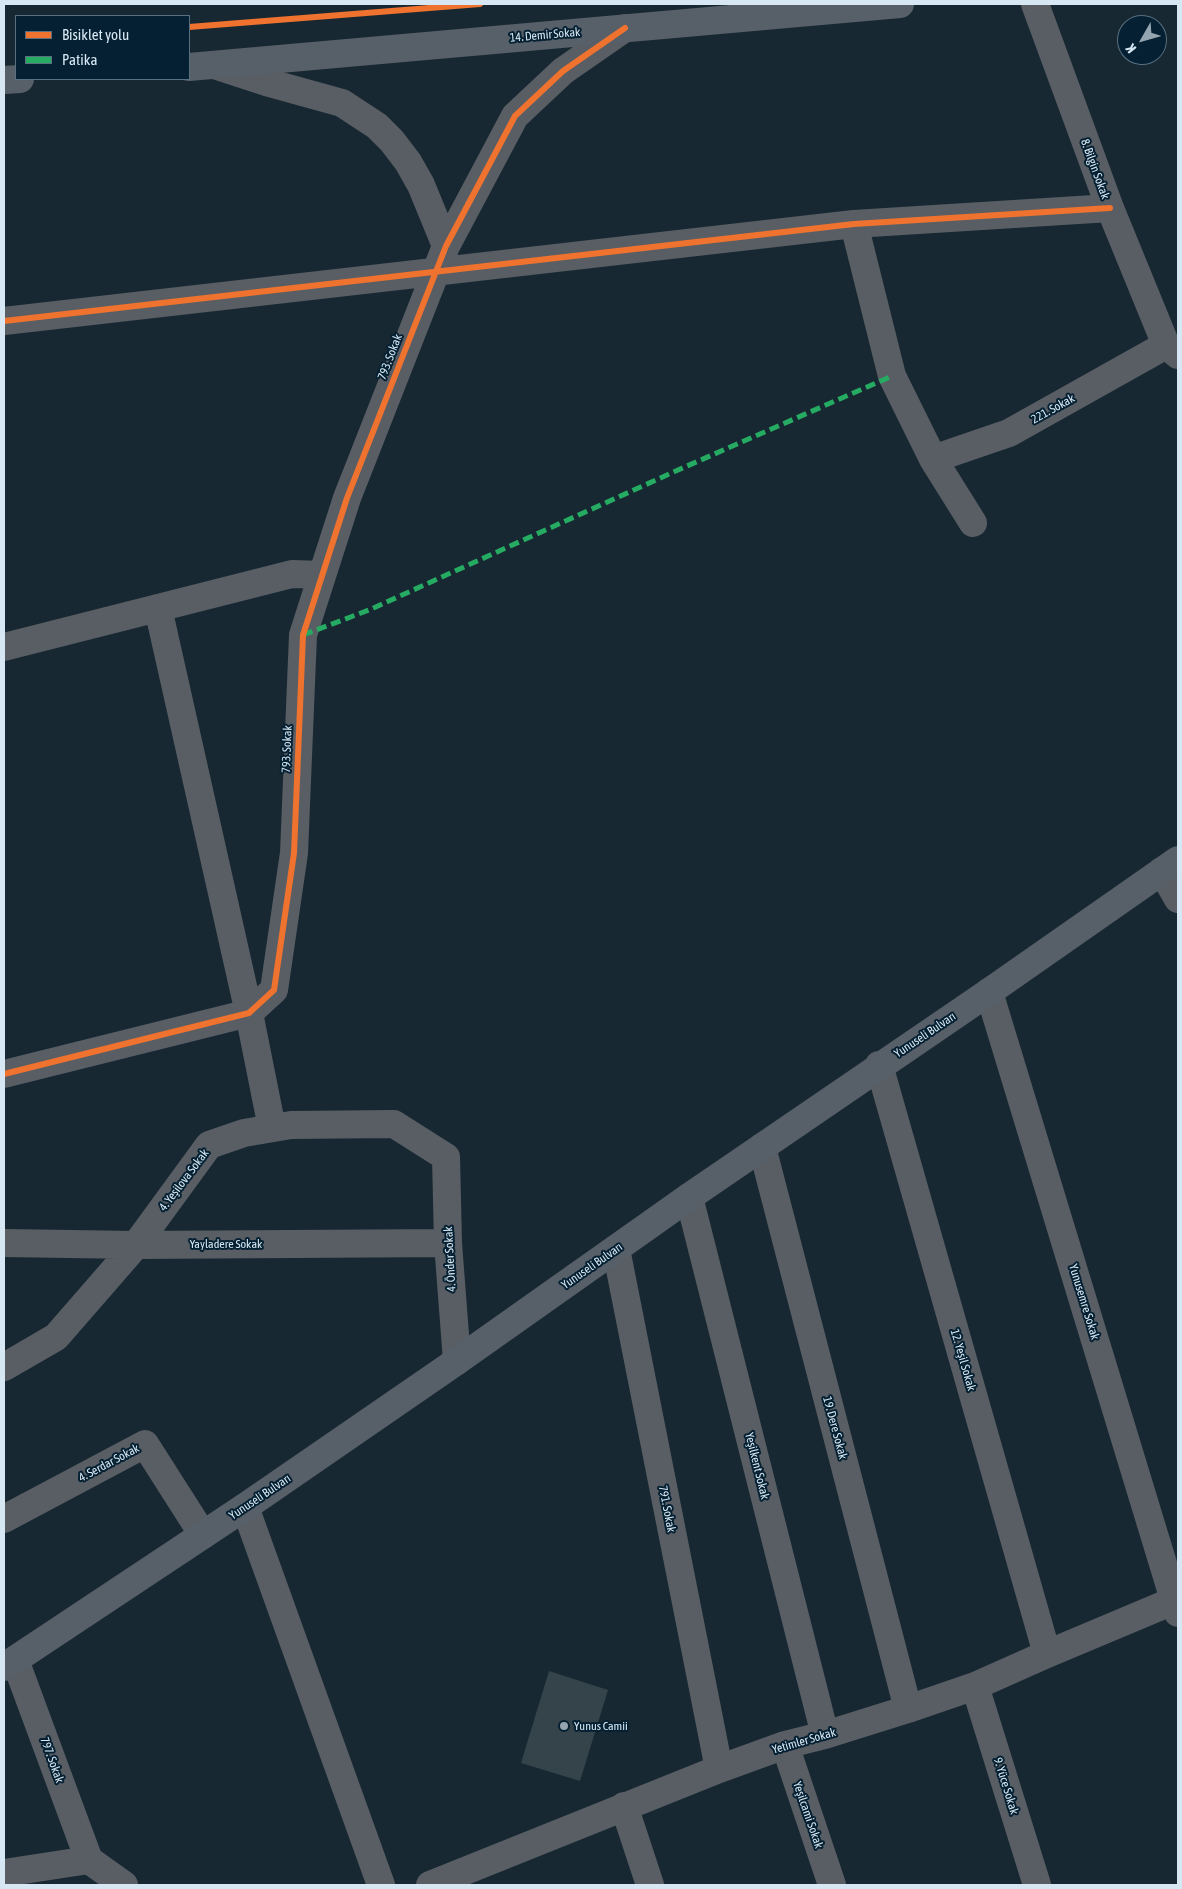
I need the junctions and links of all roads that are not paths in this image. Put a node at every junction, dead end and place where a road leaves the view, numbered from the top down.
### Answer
1 (900, 4) edge
2 (1035, 4) edge
3 (625, 28) junction
4 (201, 66) edge
5 (1110, 208) junction
6 (854, 224) junction
7 (446, 246) junction
8 (436, 272) junction
9 (4, 320) edge
10 (1172, 350) edge
11 (933, 459) junction
12 (973, 522) dead end
13 (322, 575) junction
14 (158, 608) junction
15 (4, 647) edge
16 (1170, 865) edge
17 (1178, 899) edge
18 (989, 992) junction
19 (249, 1013) junction
20 (879, 1065) junction
21 (5, 1069) edge
22 (272, 1128) junction
23 (762, 1146) junction
24 (446, 1157) joint
25 (689, 1197) junction
26 (4, 1243) edge
27 (448, 1243) junction
28 (136, 1244) junction
29 (616, 1249) junction
30 (457, 1361) junction
31 (4, 1367) edge
32 (245, 1507) junction
33 (4, 1518) edge
34 (203, 1535) junction
35 (1177, 1604) edge
36 (1047, 1654) junction
37 (9, 1664) edge
38 (976, 1686) junction
39 (908, 1709) junction
40 (825, 1735) junction
41 (785, 1745) junction
42 (718, 1769) junction
43 (624, 1806) junction
44 (89, 1860) junction
45 (4, 1873) edge
46 (124, 1885) edge
47 (380, 1885) edge
48 (430, 1885) edge
49 (650, 1885) edge
50 (832, 1885) edge
51 (1037, 1885) edge

1 - 3 main road, 14. Demir Sokak
2 - 5 street, 8. Bilgin Sokak
3 - 4 main road, 14. Demir Sokak
3 - 7 street, 793. Sokak
4 - 7 street
5 - 6 street
5 - 10 street, 8. Bilgin Sokak
6 - 8 street
6 - 11 street
7 - 8 street, 793. Sokak
8 - 9 street
8 - 13 street, 793. Sokak
10 - 11 street, 221. Sokak
11 - 12 street
13 - 14 street
13 - 19 street, 793. Sokak
14 - 15 street
14 - 19 street
16 - 17 street
16 - 18 main road, Yunuseli Bulvarı
18 - 20 main road, Yunuseli Bulvarı
18 - 35 street, Yunusemre Sokak
19 - 21 street, 793. Sokak
19 - 22 street
20 - 23 main road, Yunuseli Bulvarı
20 - 36 street, 12. Yeşil Sokak
22 - 24 street, 4. Yeşilova Sokak
22 - 28 street, 4. Yeşilova Sokak
23 - 25 main road, Yunuseli Bulvarı
23 - 39 street, 19. Dere Sokak
24 - 27 street, 4. Önder Sokak
25 - 29 main road, Yunuseli Bulvarı
25 - 40 street, Yeşilkent Sokak
26 - 28 street, Yayladere Sokak
27 - 28 street, Yayladere Sokak
27 - 30 street, 4. Önder Sokak
28 - 31 street, 4. Yeşilova Sokak
29 - 30 main road, Yunuseli Bulvarı
29 - 42 street, 791. Sokak
30 - 32 main road, Yunuseli Bulvarı
32 - 34 main road, Yunuseli Bulvarı
32 - 47 street
33 - 34 street, 4. Serdar Sokak
34 - 37 main road, Yunuseli Bulvarı
35 - 36 street, Yetimler Sokak
36 - 38 street, Yetimler Sokak
37 - 44 street, 797. Sokak
38 - 39 street, Yetimler Sokak
38 - 51 street, 9. Yüce Sokak
39 - 40 street, Yetimler Sokak
40 - 41 street, Yetimler Sokak
41 - 42 street, Yetimler Sokak
41 - 50 street, Yeşilcami Sokak
42 - 43 street, Yetimler Sokak
43 - 48 street, Yetimler Sokak
43 - 49 street
44 - 45 street
44 - 46 street

